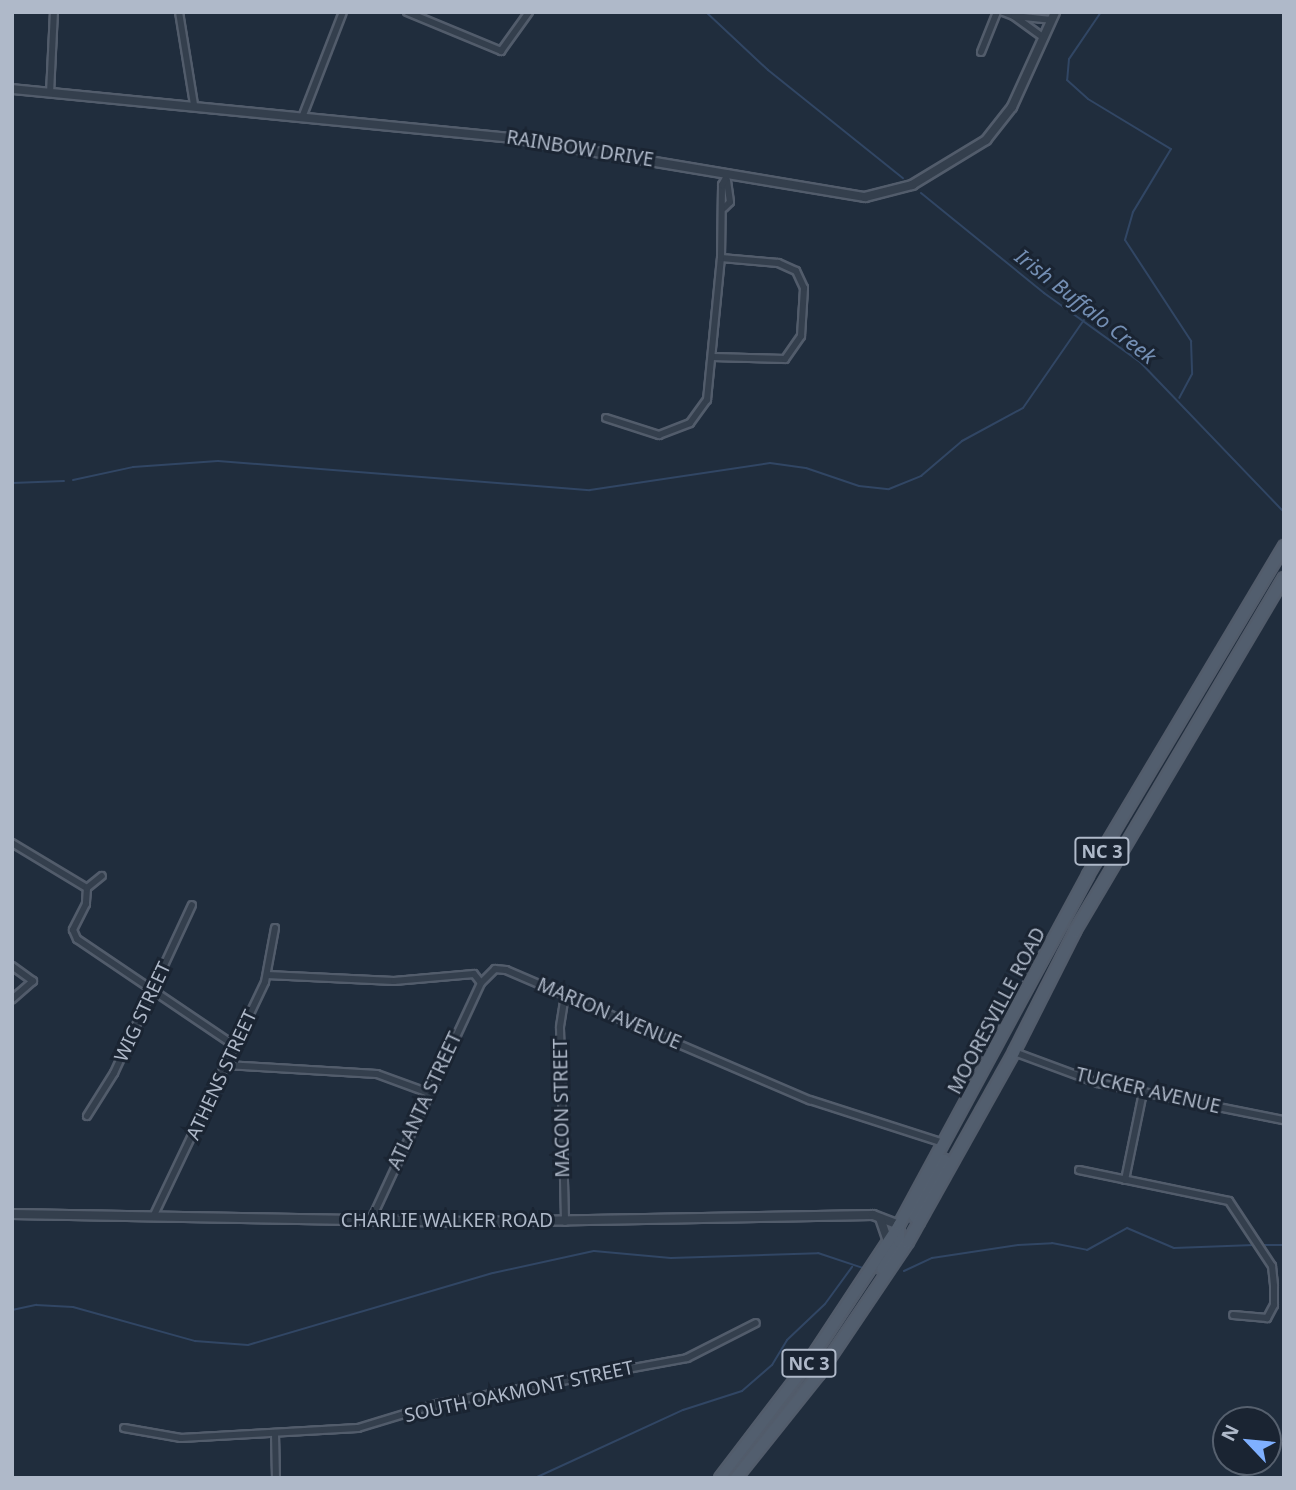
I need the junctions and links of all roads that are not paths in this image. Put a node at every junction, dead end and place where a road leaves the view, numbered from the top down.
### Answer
1 (54, 12) edge
2 (179, 12) edge
3 (343, 12) edge
4 (407, 12) edge
5 (529, 12) edge
6 (997, 12) edge
7 (1003, 12) edge
8 (1014, 16) junction
9 (1053, 16) edge
10 (1044, 38) junction
11 (981, 52) dead end
12 (12, 89) edge
13 (50, 93) junction
14 (194, 105) junction
15 (303, 115) junction
16 (727, 177) junction
17 (722, 258) junction
18 (713, 357) junction
19 (607, 418) dead end
20 (1283, 547) edge
21 (1284, 578) edge
22 (1115, 830) junction
23 (1128, 838) junction
24 (12, 843) edge
25 (102, 876) dead end
26 (87, 888) junction
27 (192, 905) dead end
28 (275, 928) dead end
29 (12, 966) edge
30 (267, 975) junction
31 (481, 983) junction
32 (152, 992) junction
33 (565, 995) junction
34 (12, 999) edge
35 (235, 1046) junction
36 (1014, 1052) junction
37 (226, 1065) junction
38 (1143, 1092) junction
39 (429, 1093) junction
40 (87, 1116) dead end
41 (1284, 1120) edge
42 (954, 1128) junction
43 (946, 1143) junction
44 (1079, 1170) dead end
45 (1125, 1180) junction
46 (12, 1214) edge
47 (153, 1217) junction
48 (880, 1218) junction
49 (371, 1220) junction
50 (565, 1222) junction
51 (919, 1222) junction
52 (899, 1224) junction
53 (888, 1241) junction
54 (860, 1313) junction
55 (1233, 1315) dead end
56 (756, 1323) dead end
57 (124, 1428) dead end
58 (275, 1434) junction
59 (724, 1474) edge
60 (276, 1478) edge
61 (736, 1478) edge

1 - 13 street
2 - 14 street
3 - 15 street
4 - 5 street
6 - 11 street
7 - 8 street
8 - 9 street
8 - 10 street
9 - 10 street, RAINBOW DRIVE
10 - 16 street, RAINBOW DRIVE
12 - 13 street, RAINBOW DRIVE
13 - 14 street, RAINBOW DRIVE
14 - 15 street, RAINBOW DRIVE
15 - 16 street, RAINBOW DRIVE
16 - 17 street
17 - 18 street
17 - 18 street
18 - 19 street
20 - 22 main road, MOORESVILLE ROAD / NC 3
21 - 23 main road, MOORESVILLE ROAD / NC 3
22 - 23 main road
22 - 42 main road, MOORESVILLE ROAD / NC 3
23 - 36 main road, MOORESVILLE ROAD / NC 3
24 - 26 street
25 - 26 street
26 - 32 street
27 - 32 street, WIG STREET
28 - 30 street, ATHENS STREET
29 - 34 street
30 - 31 street
30 - 35 street, ATHENS STREET
31 - 33 street, MARION AVENUE
31 - 39 street, ATLANTA STREET
32 - 35 street
32 - 40 street, WIG STREET
33 - 43 street, MARION AVENUE
33 - 50 street, MACON STREET
35 - 37 street, ATHENS STREET
36 - 38 street, TUCKER AVENUE
36 - 51 main road, MOORESVILLE ROAD / NC 3
37 - 39 street
37 - 47 street, ATHENS STREET
38 - 41 street, TUCKER AVENUE
38 - 45 street
39 - 49 street, ATLANTA STREET
42 - 43 main road, MOORESVILLE ROAD / NC 3
42 - 51 main road
43 - 52 main road, MOORESVILLE ROAD / NC 3
44 - 45 street
45 - 55 street
46 - 47 street, CHARLIE WALKER ROAD
47 - 49 street, CHARLIE WALKER ROAD
48 - 50 street, CHARLIE WALKER ROAD
48 - 52 street, CHARLIE WALKER ROAD
48 - 53 street
49 - 50 street, CHARLIE WALKER ROAD
51 - 54 main road, MOORESVILLE ROAD / NC 3
52 - 53 main road, MOORESVILLE ROAD / NC 3
52 - 54 main road
53 - 59 main road, MOORESVILLE ROAD / NC 3
54 - 61 main road, MOORESVILLE ROAD / NC 3
56 - 58 street, SOUTH OAKMONT STREET
57 - 58 street, SOUTH OAKMONT STREET
58 - 60 street

